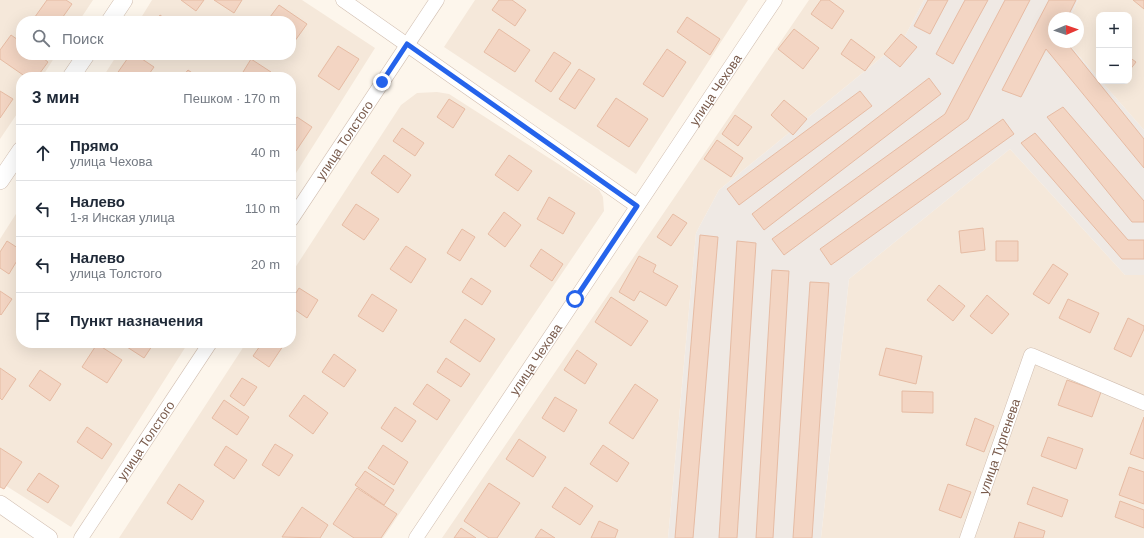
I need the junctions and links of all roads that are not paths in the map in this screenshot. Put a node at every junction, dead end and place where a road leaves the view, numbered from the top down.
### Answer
1 (124, 0) edge
2 (344, 0) edge
3 (437, 0) edge
4 (775, 0) edge
5 (113, 16) edge
6 (407, 44) junction
7 (83, 60) edge
8 (74, 72) edge
9 (16, 157) edge
10 (0, 181) edge
11 (637, 206) junction
12 (296, 212) edge
13 (207, 348) edge
14 (1144, 403) edge
15 (0, 504) edge
16 (48, 538) edge
17 (81, 538) edge
18 (416, 538) edge
19 (967, 538) edge

1 - 5 street
2 - 6 street
3 - 6 street, улица Толстого
4 - 11 street, улица Чехова
6 - 11 street
6 - 12 street, улица Толстого
7 - 8 street
9 - 10 street
11 - 18 street, улица Чехова
13 - 17 street, улица Толстого
14 - 19 street, улица Тургенева
15 - 16 street

